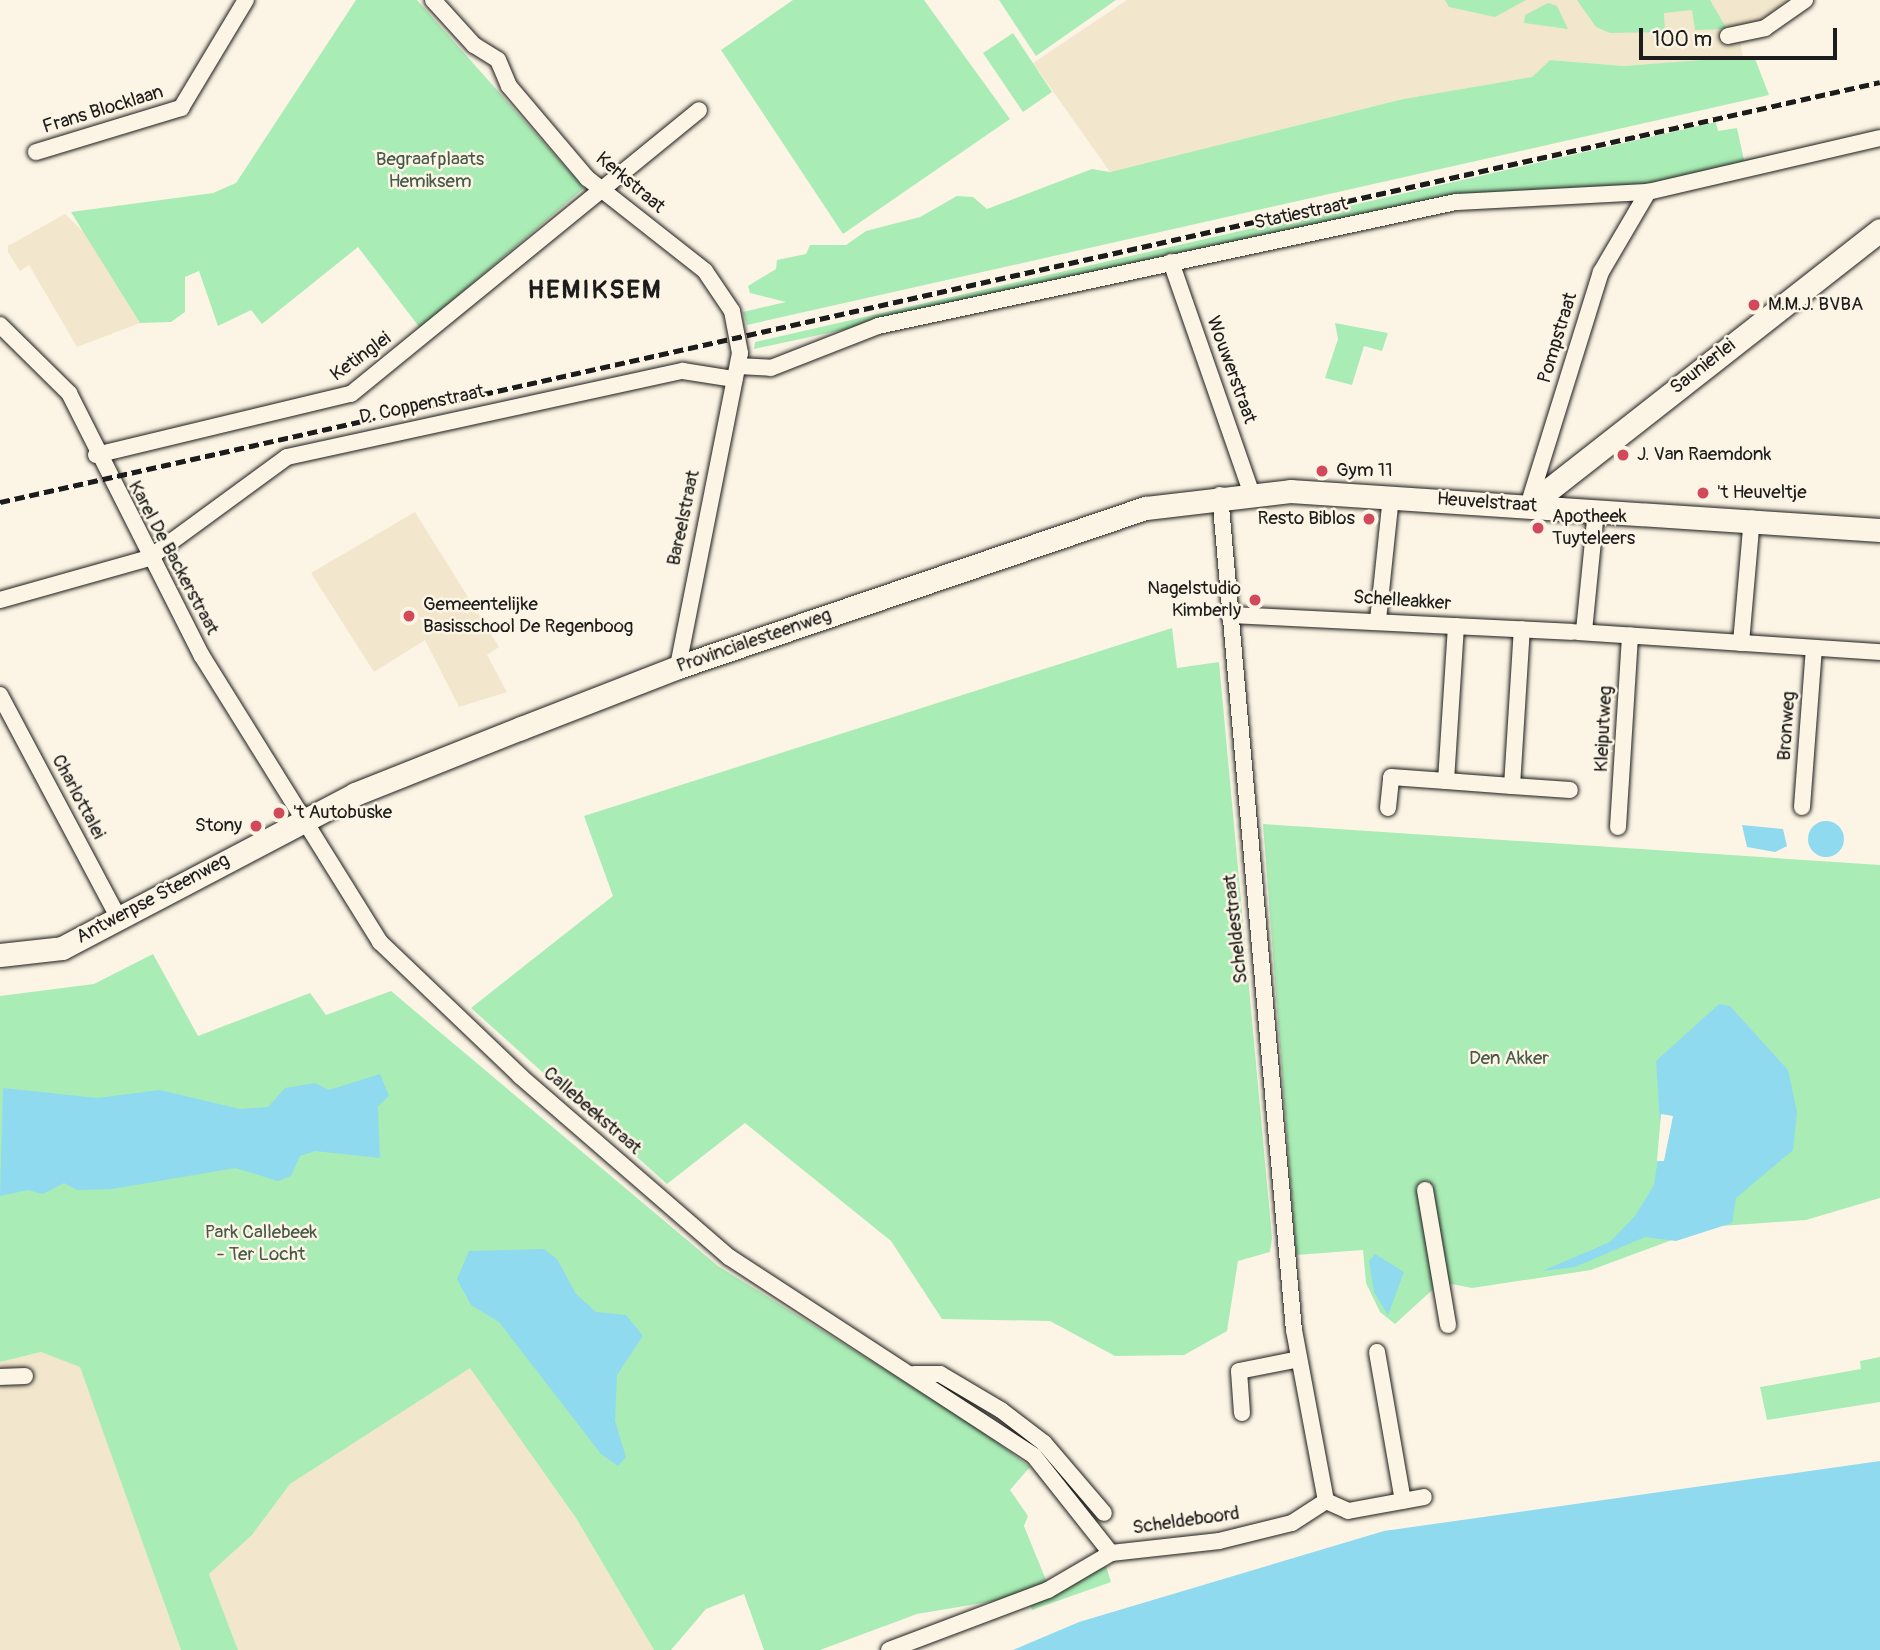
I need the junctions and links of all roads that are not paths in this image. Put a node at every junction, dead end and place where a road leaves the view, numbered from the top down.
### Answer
1 (246, 0) edge
2 (433, 0) edge
3 (1805, 0) edge
4 (1728, 36) dead end
5 (699, 110) dead end
6 (1880, 138) edge
7 (36, 152) dead end
8 (598, 188) junction
9 (1648, 192) junction
10 (1880, 230) edge
11 (1171, 262) junction
12 (0, 325) edge
13 (736, 372) junction
14 (96, 455) junction
15 (1251, 492) junction
16 (1220, 495) junction
17 (1391, 496) junction
18 (1528, 506) junction
19 (1596, 511) junction
20 (1752, 518) junction
21 (1880, 530) edge
22 (149, 558) junction
23 (0, 600) edge
24 (1229, 615) junction
25 (1378, 620) junction
26 (1457, 626) junction
27 (1522, 629) junction
28 (1578, 631) junction
29 (1630, 635) junction
30 (1741, 643) junction
31 (1814, 649) junction
32 (1880, 652) edge
33 (678, 667) junction
34 (0, 695) edge
35 (1446, 781) junction
36 (1512, 786) junction
37 (1570, 790) dead end
38 (1802, 807) dead end
39 (1388, 808) dead end
40 (299, 821) junction
41 (1618, 827) dead end
42 (119, 919) junction
43 (0, 955) edge
44 (1425, 1190) dead end
45 (1448, 1325) dead end
46 (1377, 1352) dead end
47 (1299, 1359) junction
48 (912, 1374) junction
49 (25, 1376) dead end
50 (0, 1377) edge
51 (1242, 1413) dead end
52 (1424, 1497) dead end
53 (1326, 1501) junction
54 (1403, 1501) junction
55 (1104, 1513) dead end
56 (1111, 1553) junction
57 (889, 1650) edge

1 - 7 street, Frans Blocklaan
2 - 8 street, Kerkstraat
3 - 4 street
5 - 8 street, Ketinglei
6 - 9 street, Statiestraat
8 - 13 street, Kerkstraat
8 - 14 street, Ketinglei
9 - 11 street, Statiestraat
9 - 18 street, Pompstraat
10 - 18 main road, Saunierlei
11 - 13 street, Statiestraat
11 - 15 street, Wouwerstraat
12 - 14 street, Karel De Backerstraat
13 - 22 street, D. Coppenstraat
13 - 33 street, Bareelstraat
14 - 22 street, Karel De Backerstraat
15 - 16 main road, Heuvelstraat
15 - 17 main road, Heuvelstraat
16 - 24 street, Scheldestraat
16 - 33 main road, Provincialesteenweg
17 - 18 main road, Heuvelstraat
17 - 25 street
18 - 19 main road, Heuvelstraat
19 - 20 main road, Heuvelstraat
19 - 28 street
20 - 21 main road, Heuvelstraat
20 - 30 street
22 - 23 street
22 - 40 street, Karel De Backerstraat
24 - 25 street, Schelleakker
24 - 47 street, Scheldestraat
25 - 26 street, Schelleakker
26 - 27 street, Schelleakker
26 - 35 street
27 - 28 street, Schelleakker
27 - 36 street
28 - 29 street, Schelleakker
29 - 30 street, Schelleakker
29 - 41 street, Kleiputweg
30 - 31 street, Schelleakker
31 - 32 street, Schelleakker
31 - 38 street, Bronweg
33 - 40 main road, Provincialesteenweg
34 - 42 street, Charlottalei
35 - 36 street
35 - 39 street
36 - 37 street
40 - 42 main road, Antwerpse Steenweg
40 - 48 street, Callebeekstraat
42 - 43 main road, Antwerpse Steenweg
44 - 45 street
46 - 54 street
47 - 51 street
47 - 53 street, Scheldestraat
48 - 55 street, Callebeekstraat
48 - 56 street, Callebeekstraat
49 - 50 street
52 - 54 street
53 - 54 street
53 - 56 street, Scheldeboord
56 - 57 street

